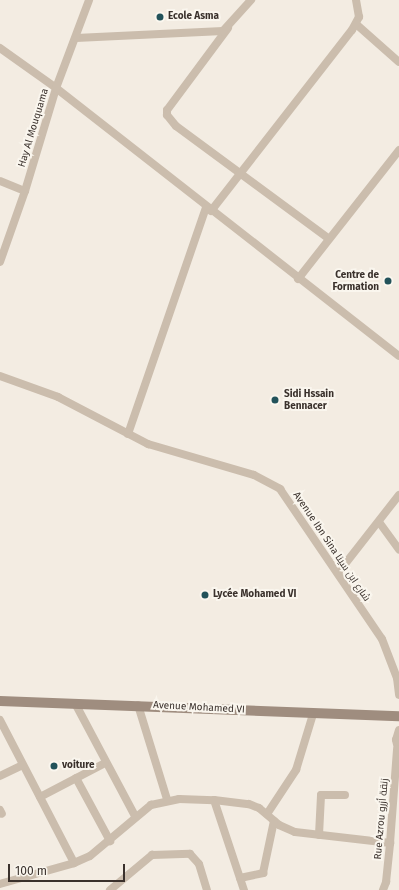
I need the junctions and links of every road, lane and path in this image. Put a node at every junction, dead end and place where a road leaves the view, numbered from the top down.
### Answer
1 (89, 0) edge
2 (251, 0) edge
3 (356, 0) edge
4 (356, 24) junction
5 (228, 28) junction
6 (76, 38) junction
7 (0, 48) edge
8 (399, 62) edge
9 (56, 88) junction
10 (399, 150) edge
11 (240, 173) junction
12 (0, 181) edge
13 (25, 191) junction
14 (208, 209) junction
15 (329, 239) junction
16 (0, 262) edge
17 (298, 279) junction
18 (399, 356) edge
19 (0, 376) edge
20 (128, 434) junction
21 (399, 495) edge
22 (379, 522) junction
23 (399, 550) edge
24 (338, 573) junction
25 (398, 677) edge
26 (399, 695) edge
27 (0, 701) edge
28 (76, 705) junction
29 (138, 705) junction
30 (313, 714) junction
31 (399, 716) edge
32 (0, 720) edge
33 (399, 730) edge
34 (398, 751) edge
35 (105, 763) junction
36 (23, 765) junction
37 (0, 776) edge
38 (76, 778) junction
39 (345, 795) dead end
40 (40, 797) junction
41 (167, 800) junction
42 (214, 800) junction
43 (267, 814) junction
44 (135, 816) junction
45 (274, 821) junction
46 (319, 835) junction
47 (110, 841) junction
48 (390, 843) junction
49 (74, 863) junction
50 (240, 878) junction
51 (0, 884) edge
52 (110, 890) edge
53 (208, 890) edge
54 (244, 890) edge
55 (383, 890) edge

1 - 6 street, Hay Al Mouquama
2 - 5 street
3 - 4 street
4 - 8 street
4 - 11 street
5 - 6 street
5 - 11 street
6 - 9 street, Hay Al Mouquama
7 - 9 street
9 - 13 street, Hay Al Mouquama
9 - 14 street
10 - 15 street
11 - 14 street
11 - 15 street
12 - 13 street
13 - 16 street, Hay Al Mouquama
14 - 17 street
14 - 20 street
15 - 17 street
17 - 18 street
19 - 20 street, Avenue Ibn Sina شارع ابن سينا
20 - 24 street, Avenue Ibn Sina شارع ابن سينا
21 - 22 street
22 - 23 street
22 - 24 street
24 - 25 street, Avenue Ibn Sina شارع ابن سينا
25 - 26 street, Avenue Ibn Sina شارع ابن سينا
27 - 28 main road, Avenue Mohamed VI
28 - 29 main road, Avenue Mohamed VI
28 - 35 street
29 - 30 main road, Avenue Mohamed VI
29 - 41 street
30 - 31 main road, Avenue Mohamed VI
30 - 43 street
32 - 36 street
33 - 34 street, Rue Azrou زنقة أزرو
34 - 48 street, Rue Azrou زنقة أزرو
35 - 38 street
35 - 44 street
36 - 37 street
36 - 40 street
38 - 40 street
38 - 47 street
39 - 46 street
40 - 49 street
41 - 42 street
41 - 44 street
42 - 43 street
42 - 50 street
43 - 45 street
44 - 47 street
45 - 46 street
45 - 50 street
46 - 48 street
47 - 49 street
48 - 55 street, Rue Azrou زنقة أزرو
49 - 51 street
50 - 54 street
52 - 53 street

